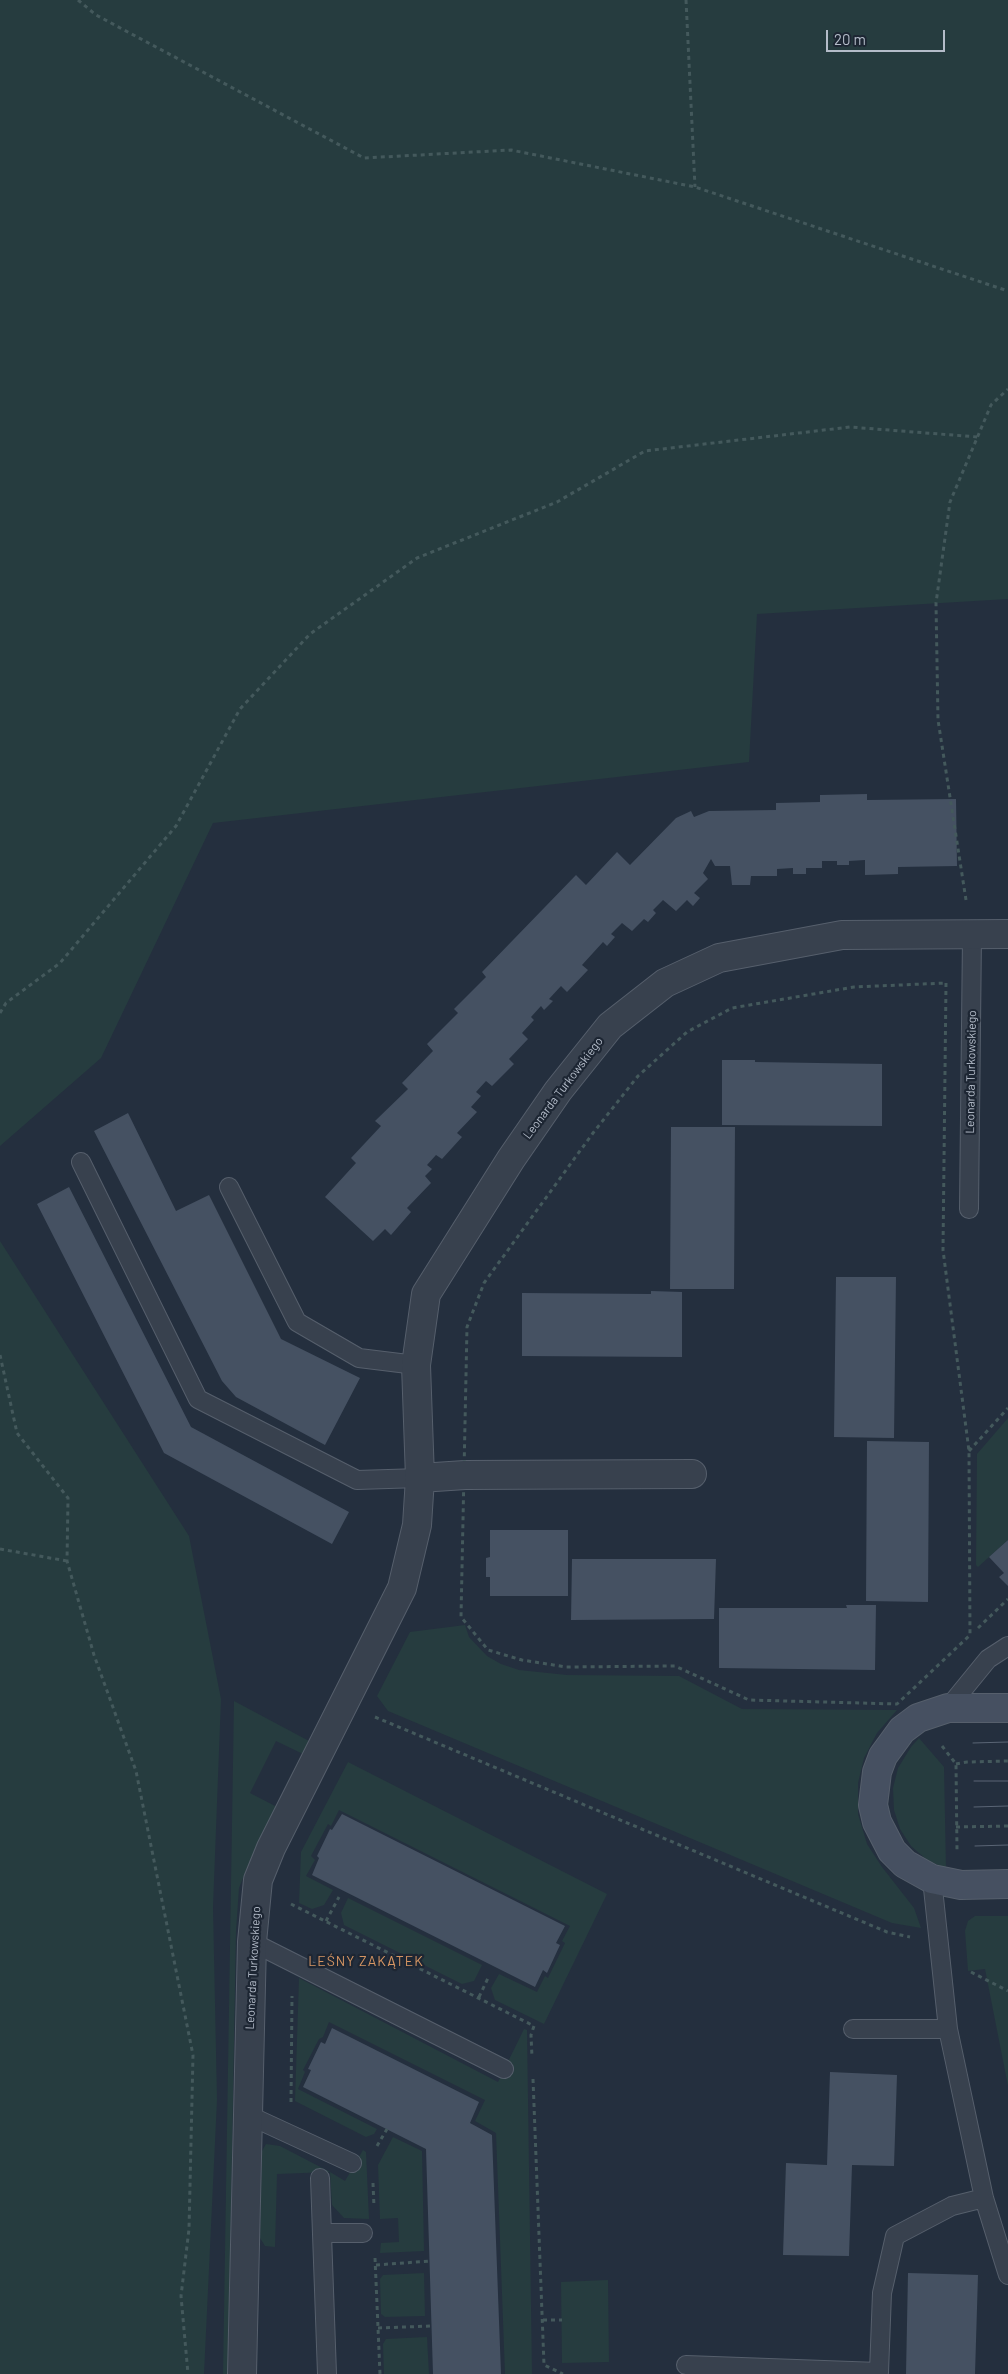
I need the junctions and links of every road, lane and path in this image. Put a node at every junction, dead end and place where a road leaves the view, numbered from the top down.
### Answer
1 (78, 0) edge
2 (686, 0) edge
3 (695, 187) junction
4 (1008, 291) edge
5 (1008, 389) edge
6 (978, 437) junction
7 (1008, 934) edge
8 (972, 935) junction
9 (0, 1013) edge
10 (81, 1162) dead end
11 (229, 1187) dead end
12 (969, 1208) dead end
13 (0, 1355) edge
14 (416, 1366) junction
15 (1008, 1408) edge
16 (969, 1451) junction
17 (692, 1474) dead end
18 (465, 1475) junction
19 (420, 1478) junction
20 (0, 1549) edge
21 (67, 1561) junction
22 (1008, 1600) edge
23 (970, 1635) junction
24 (1008, 1646) edge
25 (345, 1704) junction
26 (948, 1708) junction
27 (1008, 1708) edge
28 (940, 1744) dead end
29 (1008, 1761) edge
30 (956, 1764) junction
31 (956, 1826) junction
32 (1008, 1826) edge
33 (957, 1853) dead end
34 (932, 1879) junction
35 (1008, 1884) edge
36 (339, 1897) dead end
37 (326, 1921) dead end
38 (938, 1937) junction
39 (252, 1942) junction
40 (969, 1971) dead end
41 (489, 1976) dead end
42 (1008, 1992) edge
43 (479, 1997) dead end
44 (853, 2030) dead end
45 (948, 2030) junction
46 (504, 2069) dead end
47 (248, 2115) junction
48 (387, 2129) dead end
49 (377, 2146) dead end
50 (352, 2163) dead end
51 (320, 2178) dead end
52 (984, 2198) junction
53 (322, 2233) junction
54 (363, 2233) dead end
55 (430, 2261) dead end
56 (376, 2265) dead end
57 (1008, 2275) edge
58 (543, 2320) dead end
59 (562, 2320) dead end
60 (432, 2326) dead end
61 (378, 2328) dead end
62 (686, 2365) dead end
63 (188, 2374) edge
64 (242, 2374) edge
65 (327, 2374) edge

1 - 3 path
2 - 3 path
3 - 4 path
5 - 6 path
6 - 8 path
6 - 9 path
7 - 8 street, Leonarda Turkowskiego
8 - 12 lane, Leonarda Turkowskiego
8 - 14 street, Leonarda Turkowskiego
10 - 19 lane
11 - 14 lane
13 - 21 path
14 - 19 street, Leonarda Turkowskiego
15 - 16 path
16 - 18 path
16 - 23 path
17 - 18 street
18 - 19 street
18 - 23 path
19 - 25 street, Leonarda Turkowskiego
20 - 21 path
21 - 63 path
22 - 23 path
24 - 26 lane
25 - 38 path
25 - 39 street, Leonarda Turkowskiego
26 - 27 street
26 - 34 street
28 - 30 path
29 - 30 path
30 - 31 path
31 - 32 path
31 - 33 path
34 - 35 street
34 - 38 lane
36 - 37 path
38 - 45 lane
39 - 46 lane
39 - 47 street, Leonarda Turkowskiego
40 - 42 path
41 - 43 path
44 - 45 lane
45 - 52 lane
47 - 50 lane
47 - 64 street, Leonarda Turkowskiego
48 - 49 path
51 - 53 lane
52 - 57 lane
52 - 62 lane
53 - 54 lane
53 - 65 lane
55 - 56 path
58 - 59 path
60 - 61 path

